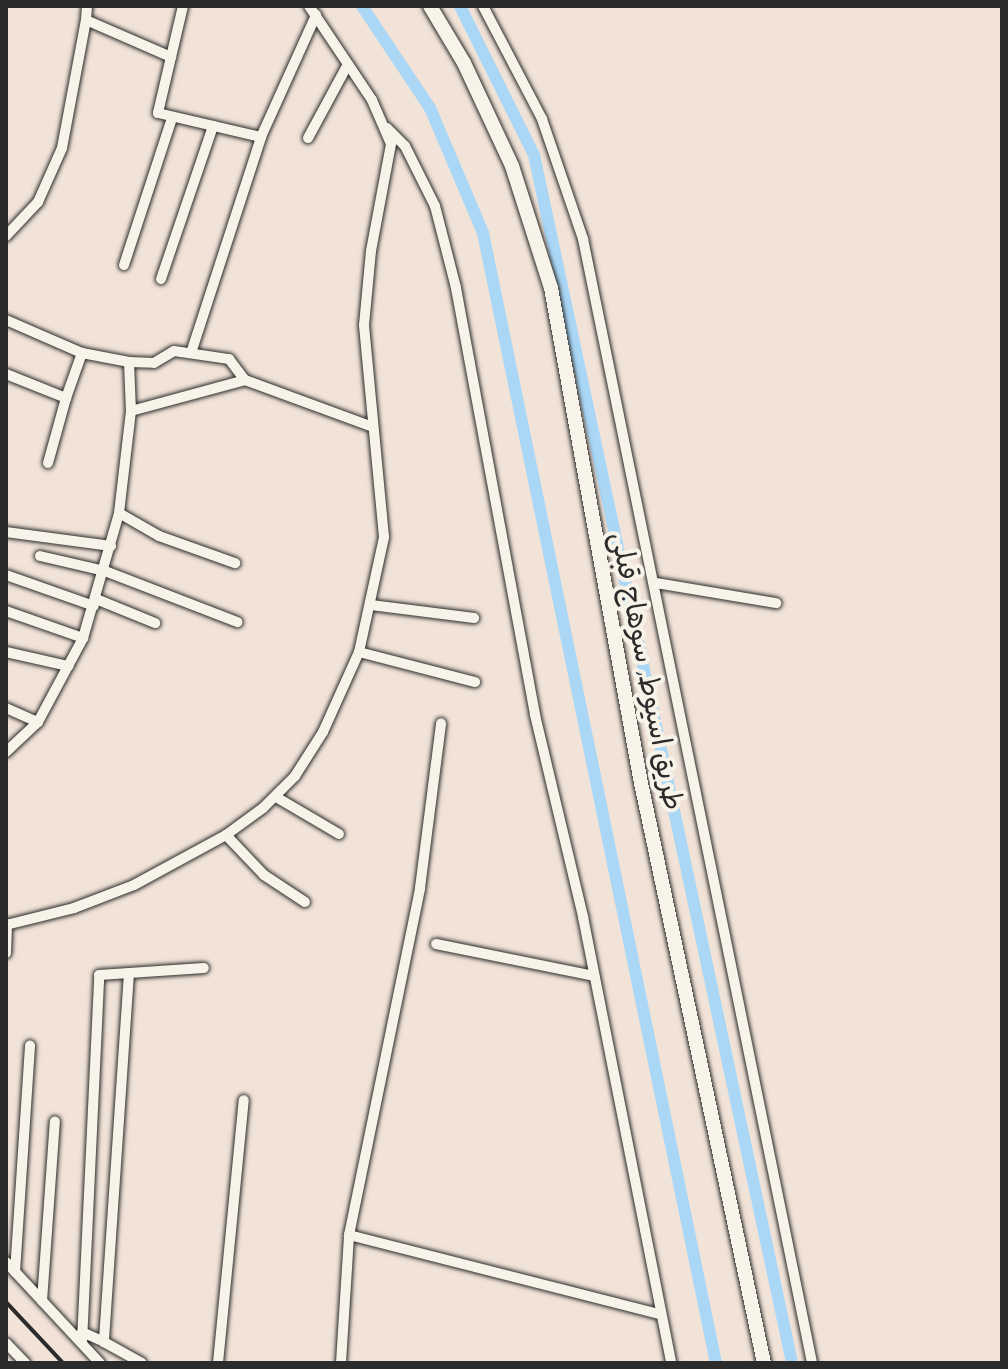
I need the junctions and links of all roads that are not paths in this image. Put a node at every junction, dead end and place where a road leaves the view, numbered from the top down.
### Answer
1 (87, 6) edge
2 (183, 6) edge
3 (430, 6) edge
4 (483, 6) edge
5 (312, 11) edge
6 (86, 20) junction
7 (171, 57) junction
8 (348, 64) junction
9 (172, 118) junction
10 (213, 126) junction
11 (387, 128) junction
12 (261, 137) junction
13 (308, 138) dead end
14 (6, 236) edge
15 (124, 265) dead end
16 (161, 279) dead end
17 (6, 320) edge
18 (82, 353) junction
19 (191, 353) junction
20 (129, 362) junction
21 (6, 374) edge
22 (245, 380) junction
23 (66, 398) junction
24 (131, 411) junction
25 (370, 426) junction
26 (48, 463) dead end
27 (119, 513) junction
28 (6, 532) edge
29 (111, 546) junction
30 (40, 556) dead end
31 (235, 563) dead end
32 (105, 571) junction
33 (6, 575) edge
34 (656, 583) junction
35 (95, 602) junction
36 (776, 603) dead end
37 (371, 605) junction
38 (6, 611) edge
39 (474, 618) dead end
40 (237, 622) dead end
41 (155, 623) dead end
42 (83, 638) junction
43 (6, 652) edge
44 (359, 652) junction
45 (68, 666) junction
46 (475, 682) dead end
47 (6, 708) edge
48 (38, 722) junction
49 (441, 723) dead end
50 (6, 752) edge
51 (276, 797) junction
52 (339, 834) dead end
53 (226, 835) junction
54 (305, 902) dead end
55 (7, 924) edge
56 (436, 944) dead end
57 (6, 953) edge
58 (204, 968) dead end
59 (129, 973) junction
60 (594, 976) junction
61 (30, 1045) dead end
62 (244, 1100) dead end
63 (55, 1121) dead end
64 (349, 1235) junction
65 (6, 1262) edge
66 (15, 1272) junction
67 (42, 1301) junction
68 (660, 1314) junction
69 (82, 1337) junction
70 (104, 1342) junction
71 (6, 1343) edge
72 (25, 1363) edge
73 (100, 1363) edge
74 (142, 1363) edge
75 (218, 1363) edge
76 (341, 1363) edge
77 (671, 1363) edge
78 (764, 1363) edge
79 (812, 1363) edge

1 - 6 street
2 - 7 street
3 - 78 main road, طريق اسيوط, سوهاج قبلى
4 - 34 street
5 - 8 street
5 - 12 street
6 - 7 street
6 - 14 street
7 - 9 street
8 - 11 street
8 - 13 street
9 - 10 street
9 - 15 street
10 - 12 street
10 - 16 street
11 - 25 street
11 - 60 street
12 - 19 street
17 - 18 street
18 - 20 street
18 - 23 street
19 - 20 street
19 - 22 street
20 - 24 street
21 - 23 street
22 - 24 street
22 - 25 street
23 - 26 street
24 - 27 street
25 - 37 street
27 - 29 street
27 - 31 street
28 - 29 street
29 - 32 street
30 - 32 street
32 - 35 street
32 - 40 street
33 - 35 street
34 - 36 street
34 - 79 street
35 - 41 street
35 - 42 street
37 - 39 street
37 - 44 street
38 - 42 street
42 - 45 street
43 - 45 street
44 - 46 street
44 - 51 street
45 - 48 street
47 - 48 street
48 - 50 street
49 - 64 street
51 - 52 street
51 - 53 street
53 - 54 street
53 - 55 street
55 - 57 street
56 - 60 street
58 - 59 street
59 - 69 street
59 - 70 street
60 - 68 street
61 - 66 street
62 - 75 street
63 - 67 street
64 - 68 street
64 - 76 street
65 - 66 street
66 - 67 street
67 - 69 street
68 - 77 street
69 - 70 street
69 - 73 street
70 - 74 street
71 - 72 street

